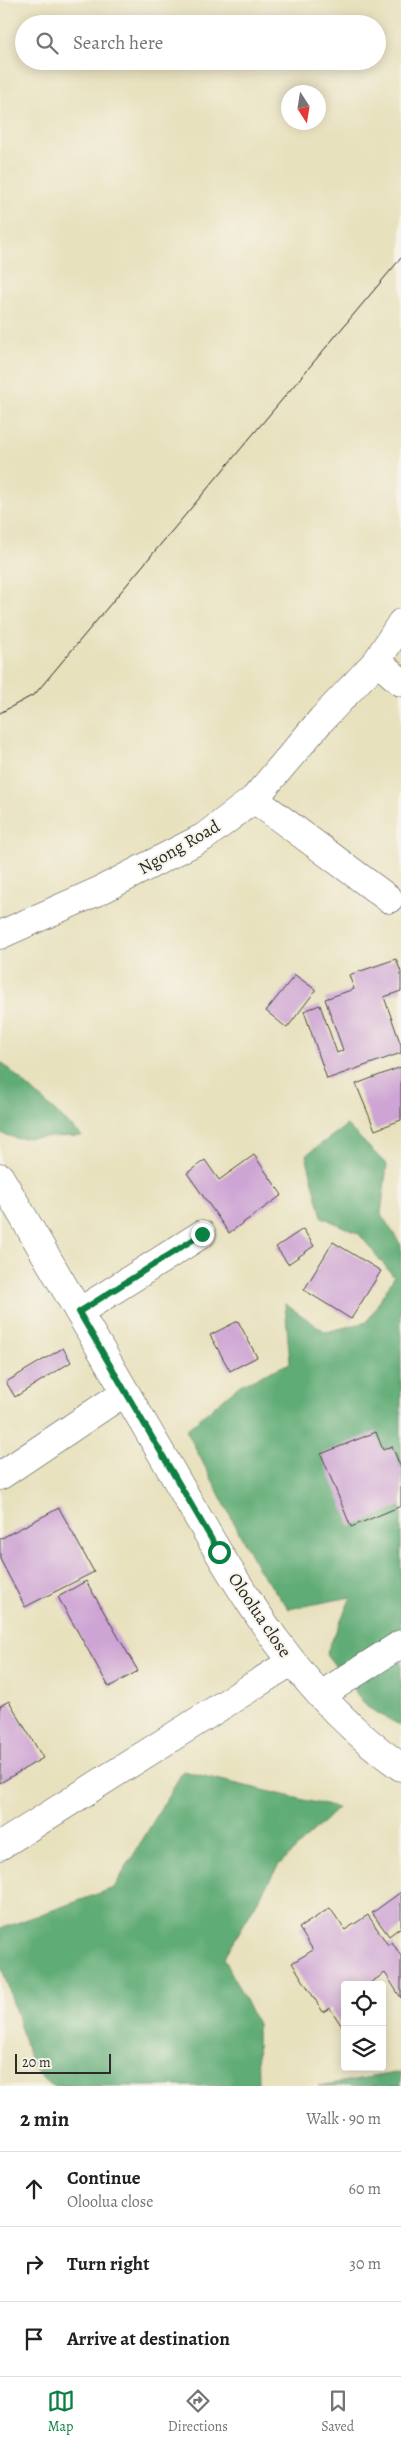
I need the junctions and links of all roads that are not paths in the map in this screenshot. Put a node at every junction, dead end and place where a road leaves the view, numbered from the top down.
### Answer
1 (401, 623) edge
2 (377, 661) junction
3 (401, 682) edge
4 (254, 799) junction
5 (389, 900) dead end
6 (0, 935) edge
7 (0, 1177) edge
8 (202, 1234) dead end
9 (79, 1312) junction
10 (125, 1392) junction
11 (0, 1476) edge
12 (401, 1644) edge
13 (291, 1662) junction
14 (321, 1695) junction
15 (401, 1767) edge
16 (0, 1846) edge

1 - 2 street, Ngong Road
2 - 3 street
2 - 4 street, Ngong Road
4 - 5 street
4 - 6 street, Ngong Road
7 - 9 street, Oloolua close
8 - 9 street
9 - 10 street, Oloolua close
10 - 11 street
10 - 13 street, Oloolua close
12 - 14 street
13 - 14 street, Oloolua close
13 - 16 street
14 - 15 street, Oloolua close

